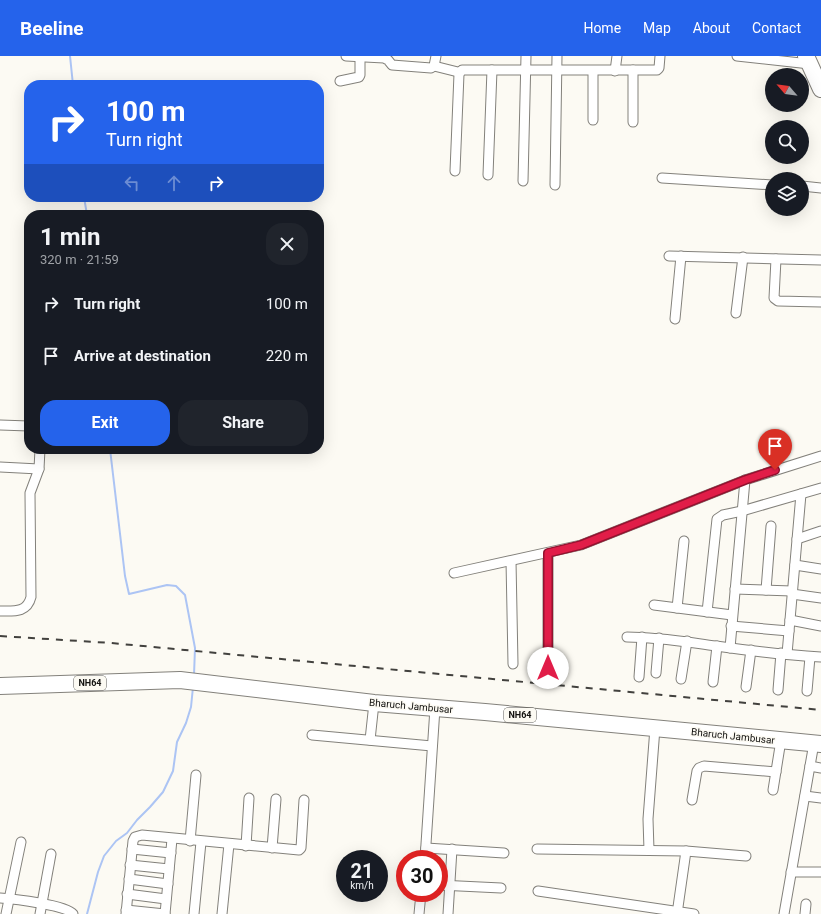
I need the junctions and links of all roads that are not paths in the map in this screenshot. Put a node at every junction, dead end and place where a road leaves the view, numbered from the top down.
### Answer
1 (346, 56) edge
2 (436, 56) edge
3 (526, 56) edge
4 (557, 56) edge
5 (617, 56) edge
6 (660, 56) edge
7 (737, 56) edge
8 (360, 58) junction
9 (808, 60) edge
10 (434, 66) junction
11 (492, 70) junction
12 (634, 70) junction
13 (526, 71) junction
14 (557, 71) junction
15 (593, 71) junction
16 (615, 71) junction
17 (460, 72) junction
18 (340, 81) dead end
19 (821, 89) edge
20 (593, 120) dead end
21 (633, 122) dead end
22 (455, 171) dead end
23 (488, 175) dead end
24 (662, 178) dead end
25 (522, 181) dead end
26 (554, 185) dead end
27 (765, 185) edge
28 (809, 187) edge
29 (821, 188) edge
30 (669, 256) dead end
31 (681, 256) junction
32 (743, 257) junction
33 (776, 259) junction
34 (821, 260) edge
35 (821, 302) edge
36 (736, 314) dead end
37 (675, 319) dead end
38 (0, 425) edge
39 (24, 426) edge
40 (40, 454) edge
41 (821, 456) edge
42 (0, 467) edge
43 (39, 469) junction
44 (745, 480) junction
45 (821, 488) edge
46 (801, 494) junction
47 (742, 511) junction
48 (771, 526) dead end
49 (821, 531) edge
50 (797, 539) junction
51 (684, 541) dead end
52 (548, 553) junction
53 (511, 561) junction
54 (795, 565) junction
55 (821, 569) edge
56 (454, 573) dead end
57 (734, 588) junction
58 (766, 590) junction
59 (792, 593) junction
60 (821, 598) edge
61 (654, 605) dead end
62 (677, 608) junction
63 (0, 611) edge
64 (707, 612) junction
65 (732, 615) junction
66 (790, 620) junction
67 (731, 626) junction
68 (821, 626) edge
69 (789, 632) junction
70 (627, 637) dead end
71 (642, 637) junction
72 (659, 638) junction
73 (687, 641) junction
74 (717, 646) junction
75 (730, 648) junction
76 (751, 650) junction
77 (784, 654) junction
78 (810, 657) junction
79 (821, 657) edge
80 (513, 664) dead end
81 (548, 668) dead end
82 (656, 673) dead end
83 (639, 677) dead end
84 (681, 679) dead end
85 (713, 682) dead end
86 (0, 686) edge
87 (746, 687) dead end
88 (778, 690) dead end
89 (806, 691) dead end
90 (374, 703) junction
91 (435, 708) junction
92 (655, 728) junction
93 (312, 735) dead end
94 (370, 740) junction
95 (781, 740) junction
96 (818, 743) edge
97 (432, 746) junction
98 (810, 766) junction
99 (821, 768) edge
100 (776, 772) junction
101 (196, 775) dead end
102 (773, 790) dead end
103 (805, 796) junction
104 (249, 798) dead end
105 (821, 798) edge
106 (276, 799) dead end
107 (304, 800) dead end
108 (692, 800) dead end
109 (172, 839) junction
110 (190, 840) junction
111 (21, 842) dead end
112 (201, 842) junction
113 (229, 844) junction
114 (246, 846) junction
115 (272, 848) junction
116 (426, 848) joint
117 (132, 849) junction
118 (452, 849) junction
119 (537, 849) dead end
120 (649, 850) junction
121 (686, 851) junction
122 (171, 853) junction
123 (504, 853) dead end
124 (51, 854) dead end
125 (746, 856) dead end
126 (130, 865) junction
127 (169, 869) junction
128 (791, 872) junction
129 (821, 872) edge
130 (129, 879) junction
131 (168, 884) junction
132 (450, 886) junction
133 (501, 888) dead end
134 (538, 891) dead end
135 (128, 894) junction
136 (5, 898) edge
137 (166, 899) junction
138 (420, 902) edge
139 (42, 903) junction
140 (806, 904) dead end
141 (126, 912) edge
142 (677, 913) edge
143 (6, 914) edge
144 (40, 914) edge
145 (73, 914) edge
146 (165, 914) edge
147 (194, 914) edge
148 (222, 914) edge
149 (419, 914) edge
150 (448, 914) edge
151 (694, 914) edge
152 (784, 914) edge
153 (805, 914) edge

1 - 8 street
2 - 10 street
3 - 13 street
4 - 14 street
5 - 16 street
6 - 12 street
7 - 9 street
8 - 10 street
8 - 18 street
9 - 19 highway
10 - 17 street
11 - 13 street
11 - 17 street
11 - 23 street
12 - 16 street
12 - 21 street
13 - 14 street
13 - 25 street
14 - 15 street
14 - 26 street
15 - 16 street
15 - 20 street
17 - 22 street
24 - 27 street
28 - 29 street
30 - 31 street
31 - 32 street
31 - 37 street
32 - 33 street
32 - 36 street
33 - 34 street
33 - 35 street
38 - 39 street
40 - 43 street
41 - 44 street
42 - 43 street
43 - 63 street
44 - 47 street
44 - 52 street
45 - 46 street
46 - 47 street
46 - 50 street
47 - 57 street
47 - 64 street
48 - 58 street
49 - 50 street
50 - 54 street
51 - 62 street
52 - 53 street
52 - 81 street
53 - 56 street
53 - 80 street
54 - 55 street
54 - 59 street
57 - 58 street
57 - 65 street
58 - 59 street
59 - 60 street
59 - 66 street
61 - 62 street
62 - 64 street
64 - 65 street
65 - 67 street
66 - 68 street
66 - 69 street
67 - 69 street
67 - 75 street
69 - 77 street
70 - 71 street
71 - 72 street
71 - 83 street
72 - 73 street
72 - 82 street
73 - 74 street
73 - 84 street
74 - 75 street
74 - 85 street
75 - 76 street
76 - 77 street
76 - 87 street
77 - 78 street
77 - 88 street
78 - 79 street
78 - 89 street
86 - 90 highway, Bharuch Jambusar / NH64
90 - 91 highway, Bharuch Jambusar / NH64
90 - 94 street
91 - 92 highway, Bharuch Jambusar / NH64
91 - 97 street
92 - 95 highway, Bharuch Jambusar / NH64
92 - 120 street
93 - 94 street
94 - 97 street
95 - 96 highway, Bharuch Jambusar / NH64
95 - 100 street
96 - 98 street
97 - 116 street
98 - 99 street
98 - 103 street
100 - 102 street
100 - 108 street
101 - 110 street
103 - 105 street
103 - 128 street
104 - 114 street
106 - 115 street
107 - 115 street
109 - 110 street
109 - 117 street
109 - 122 street
110 - 112 street
111 - 136 street
112 - 113 street
112 - 147 street
113 - 114 street
113 - 148 street
114 - 115 street
116 - 118 street
117 - 122 street
117 - 126 street
118 - 123 street
118 - 132 street
119 - 120 street
120 - 121 street
121 - 125 street
121 - 142 street
122 - 127 street
124 - 139 street
126 - 127 street
126 - 130 street
127 - 131 street
128 - 129 street
128 - 152 street
130 - 131 street
130 - 135 street
131 - 137 street
132 - 133 street
132 - 150 street
134 - 142 street
135 - 137 street
135 - 141 street
136 - 139 street
136 - 143 street
137 - 146 street
138 - 149 street
139 - 144 street
139 - 145 street
140 - 153 street
141 - 146 street
142 - 151 street

